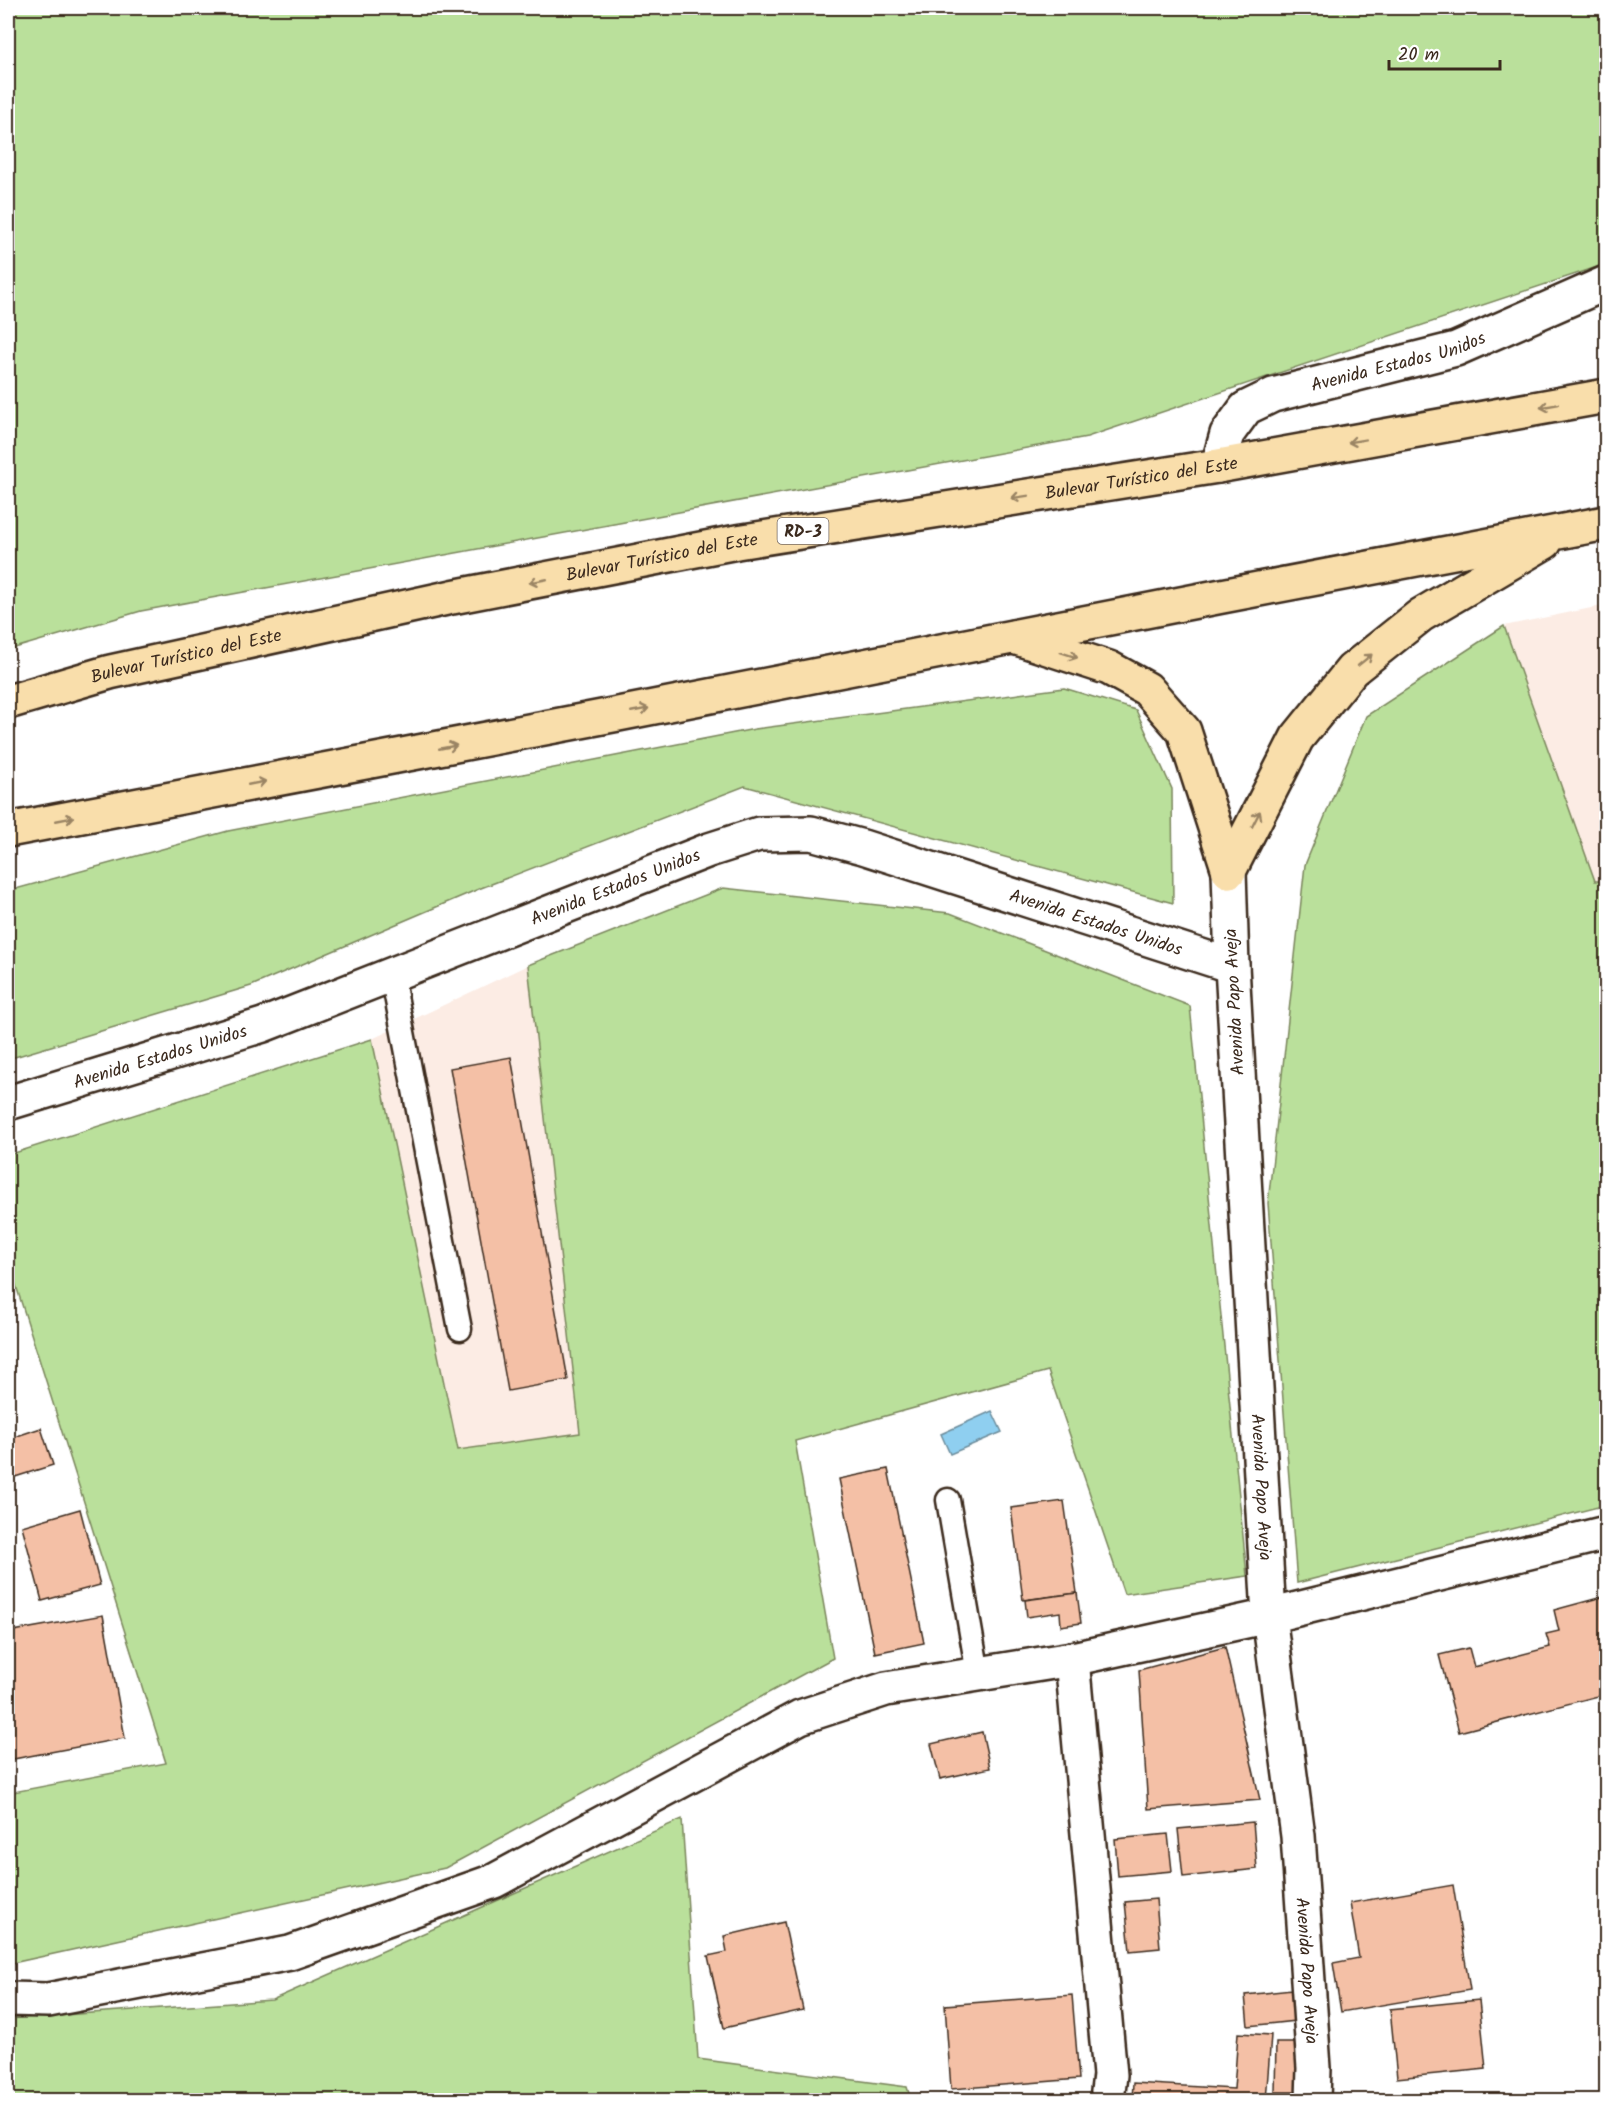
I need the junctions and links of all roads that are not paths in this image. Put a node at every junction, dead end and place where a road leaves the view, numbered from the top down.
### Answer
1 (1606, 283) edge
2 (1606, 396) edge
3 (1218, 466) junction
4 (1606, 523) edge
5 (1566, 530) junction
6 (1013, 637) junction
7 (8, 702) edge
8 (8, 830) edge
9 (1229, 872) junction
10 (1232, 966) junction
11 (392, 975) junction
12 (8, 1103) edge
13 (460, 1329) dead end
14 (948, 1500) dead end
15 (1606, 1533) edge
16 (1269, 1616) junction
17 (1072, 1659) junction
18 (978, 1674) junction
19 (8, 1999) edge
20 (1107, 2100) edge
21 (1313, 2100) edge

1 - 3 street, Avenida Estados Unidos
2 -> 3 highway, Bulevar Turístico del Este / RD-3
3 -> 7 highway, Bulevar Turístico del Este / RD-3
4 - 5 highway
5 - 6 highway
9 -> 5 highway
8 -> 6 highway
6 -> 9 highway
9 - 10 street, Avenida Papo Aveja
10 - 11 street, Avenida Estados Unidos
10 - 16 street, Avenida Papo Aveja
11 - 12 street, Avenida Estados Unidos
11 - 13 lane
14 - 18 lane
15 - 16 street
16 - 17 street
16 - 21 street, Avenida Papo Aveja
17 - 18 street
17 - 20 street
18 - 19 street

